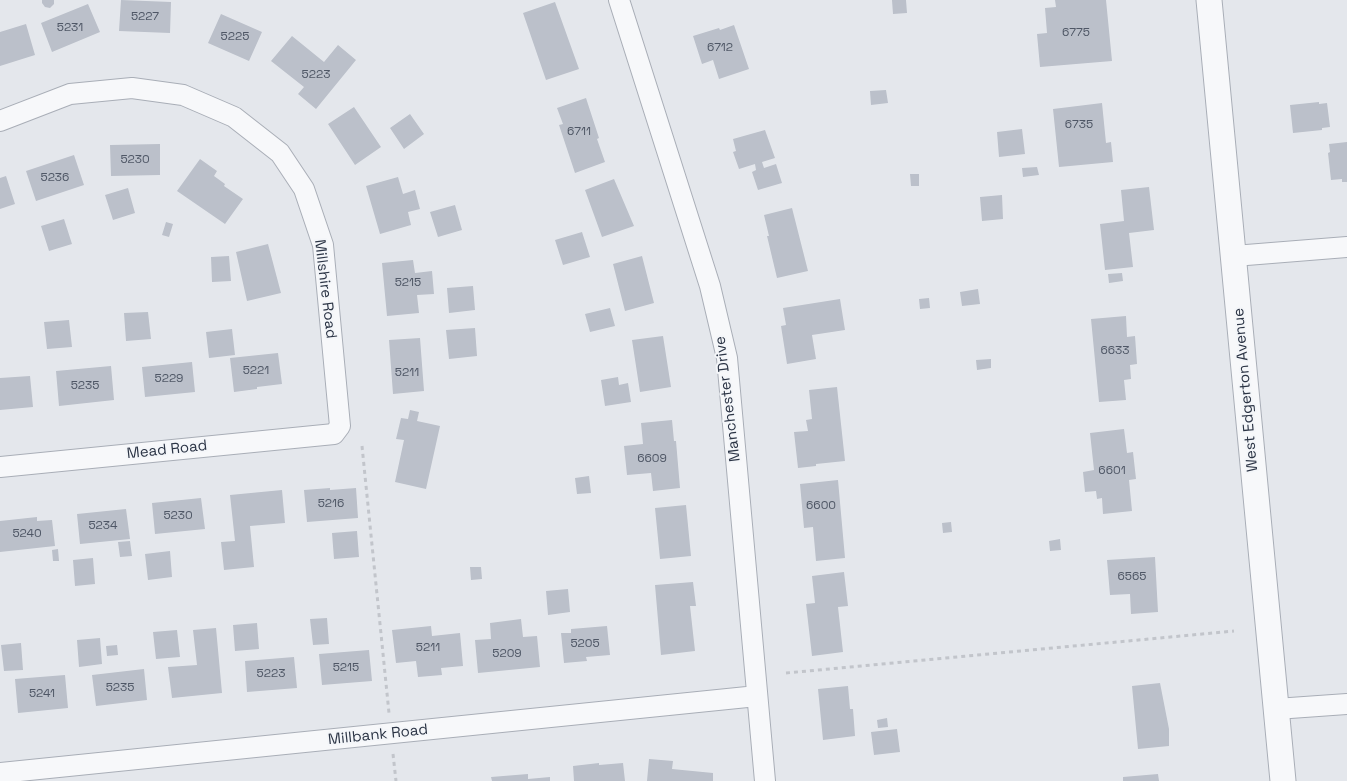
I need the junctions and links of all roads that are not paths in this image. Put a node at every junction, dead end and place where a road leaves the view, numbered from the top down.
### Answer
1 (619, 0) edge
2 (1209, 0) edge
3 (0, 121) edge
4 (1347, 247) edge
5 (1234, 256) junction
6 (334, 434) joint
7 (0, 467) edge
8 (757, 696) junction
9 (1347, 704) edge
10 (1276, 709) junction
11 (0, 773) edge
12 (765, 781) edge
13 (1283, 781) edge

1 - 8 street, Manchester Drive
2 - 5 street, West Edgerton Avenue
3 - 6 street, Millshire Road
4 - 5 street
5 - 10 street, West Edgerton Avenue
6 - 7 street, Mead Road
8 - 11 street, Millbank Road
8 - 12 street, Manchester Drive
9 - 10 street
10 - 13 street, West Edgerton Avenue

